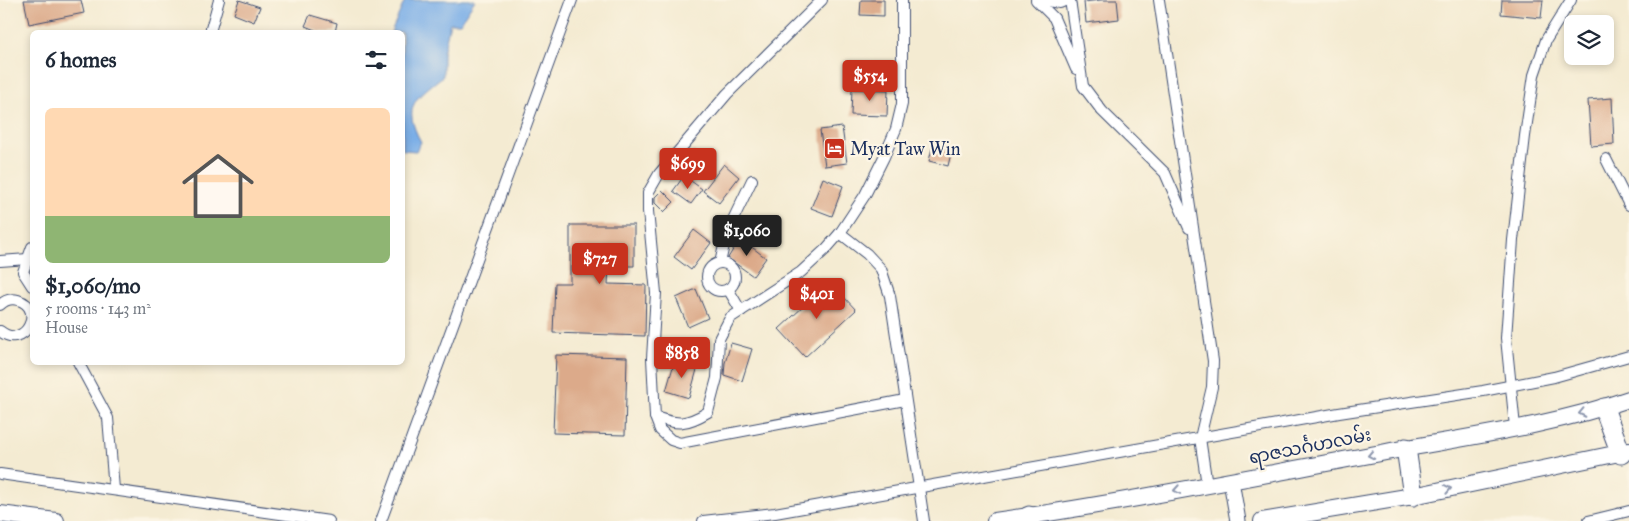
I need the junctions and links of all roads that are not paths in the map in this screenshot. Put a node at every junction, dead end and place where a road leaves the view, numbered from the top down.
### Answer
1 (219, 0) edge
2 (572, 0) edge
3 (822, 0) edge
4 (902, 0) edge
5 (1036, 0) edge
6 (1041, 0) edge
7 (1068, 0) edge
8 (1159, 0) edge
9 (1571, 0) edge
10 (211, 30) edge
11 (1083, 86) junction
12 (1606, 159) dead end
13 (752, 180) dead end
14 (1629, 205) edge
15 (840, 233) junction
16 (1195, 243) junction
17 (30, 254) edge
18 (28, 260) junction
19 (0, 261) edge
20 (720, 263) junction
21 (30, 284) edge
22 (728, 289) junction
23 (30, 292) edge
24 (25, 304) junction
25 (0, 305) edge
26 (741, 311) junction
27 (30, 312) edge
28 (30, 327) edge
29 (0, 331) edge
30 (1629, 356) edge
31 (80, 365) edge
32 (1511, 386) junction
33 (1629, 399) edge
34 (905, 400) junction
35 (1604, 408) junction
36 (655, 417) junction
37 (1515, 427) junction
38 (1200, 438) junction
39 (1406, 448) junction
40 (1625, 452) edge
41 (0, 474) edge
42 (1231, 481) junction
43 (1207, 485) junction
44 (920, 488) junction
45 (114, 489) junction
46 (1413, 496) junction
47 (1629, 511) edge
48 (0, 514) edge
49 (1030, 519) edge
50 (56, 521) edge
51 (329, 521) edge
52 (381, 521) edge
53 (703, 521) edge
54 (924, 521) edge
55 (996, 521) edge
56 (1238, 521) edge
57 (1262, 521) edge
58 (1588, 521) edge

1 - 10 street
2 - 52 street
3 - 36 street
4 - 15 street
5 - 11 street
6 - 7 street
7 - 11 street
8 - 16 street
9 - 32 street
11 - 16 street
12 - 14 street
13 - 20 street
15 - 26 street
15 - 34 street
16 - 38 street
17 - 18 street
18 - 19 street
18 - 21 street
20 - 22 street
20 - 22 street
22 - 26 street
23 - 24 street
24 - 25 street
24 - 27 street
26 - 36 street
28 - 29 street
30 - 32 street
31 - 45 street
32 - 37 street
32 - 38 street
33 - 35 main road, ရာဇသင်္ဂဟလမ်း
34 - 36 street
34 - 44 street
35 -> 37 main road, ရာဇသင်္ဂဟလမ်း
35 - 40 highway
37 - 39 main road, ရာဇသင်္ဂဟလမ်း
38 - 43 street
38 - 44 street
39 -> 42 main road, ရာဇသင်္ဂဟလမ်း
39 - 46 highway
46 -> 40 main road
41 - 45 street
42 - 43 main road, ရာဇသင်္ဂဟလမ်း
42 - 56 main road
43 -> 49 main road, ရာဇသင်္ဂဟလမ်း
44 - 53 street
44 - 54 street
45 - 51 street
46 - 57 main road
47 - 58 street
48 - 50 main road
49 - 55 main road, ရာဇသင်္ဂဟလမ်း

